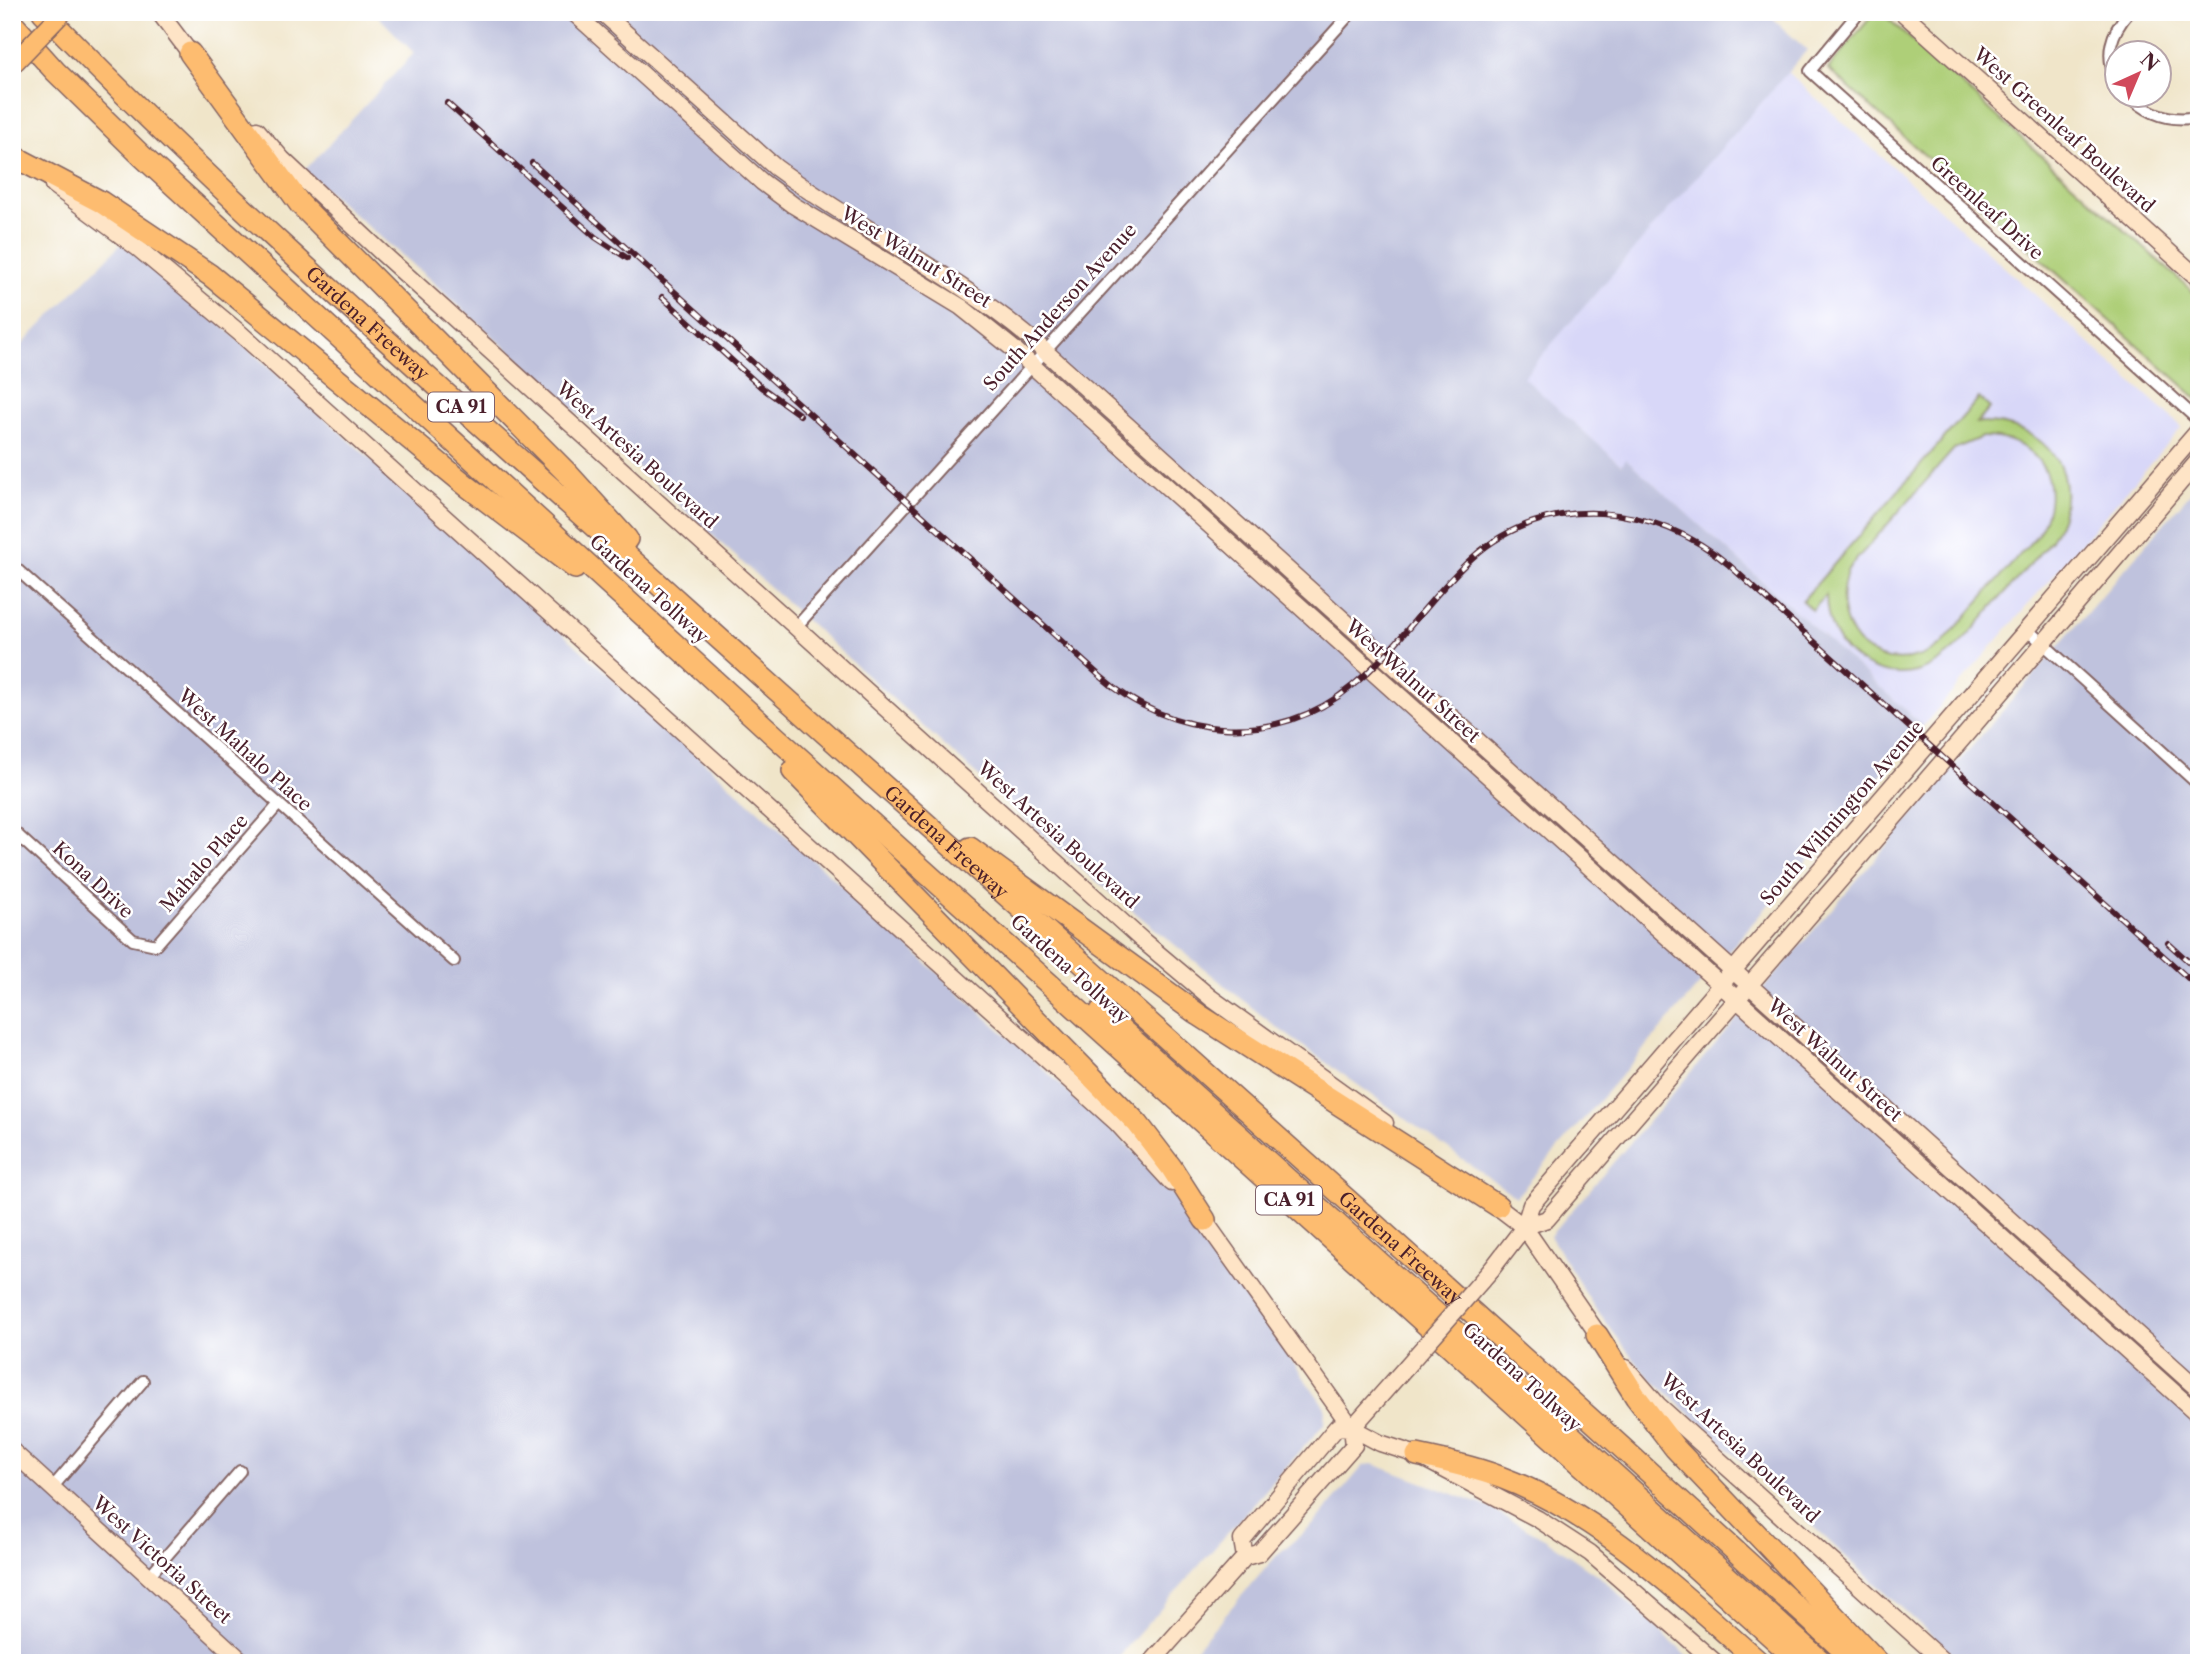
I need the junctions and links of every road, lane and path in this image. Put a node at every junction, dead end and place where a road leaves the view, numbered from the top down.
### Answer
1 (43, 12) edge
2 (63, 12) edge
3 (159, 12) edge
4 (573, 12) edge
5 (602, 12) edge
6 (1352, 12) edge
7 (1859, 12) edge
8 (1902, 12) edge
9 (2129, 12) edge
10 (12, 23) edge
11 (2112, 38) edge
12 (190, 53) junction
13 (12, 65) edge
14 (2148, 108) edge
15 (2199, 117) edge
16 (14, 156) edge
17 (216, 183) junction
18 (2199, 279) edge
19 (349, 346) junction
20 (1044, 351) junction
21 (1031, 365) junction
22 (2199, 421) edge
23 (2199, 430) edge
24 (2199, 460) edge
25 (12, 565) edge
26 (796, 627) junction
27 (708, 629) junction
28 (2028, 630) junction
29 (2043, 643) junction
30 (680, 647) junction
31 (777, 738) junction
32 (833, 741) junction
33 (2199, 785) edge
34 (279, 804) junction
35 (12, 830) edge
36 (156, 945) joint
37 (454, 961) dead end
38 (1733, 971) junction
39 (1721, 985) junction
40 (1748, 985) junction
41 (1736, 999) junction
42 (1862, 1087) junction
43 (1850, 1101) junction
44 (1907, 1128) junction
45 (1895, 1142) junction
46 (1942, 1159) junction
47 (1929, 1173) junction
48 (1988, 1200) junction
49 (1498, 1206) junction
50 (1975, 1214) junction
51 (1205, 1220) junction
52 (1524, 1227) junction
53 (2028, 1236) junction
54 (2015, 1250) junction
55 (2066, 1270) junction
56 (2054, 1285) junction
57 (1597, 1335) junction
58 (144, 1381) dead end
59 (2199, 1390) edge
60 (2199, 1415) edge
61 (1352, 1428) junction
62 (12, 1451) edge
63 (1417, 1455) junction
64 (240, 1471) dead end
65 (52, 1488) junction
66 (1245, 1557) junction
67 (149, 1576) junction
68 (244, 1663) edge
69 (1151, 1663) edge
70 (1716, 1663) edge
71 (1760, 1663) edge
72 (1801, 1663) edge
73 (1823, 1663) edge
74 (1840, 1663) edge
75 (1857, 1663) edge
76 (1879, 1663) edge
77 (1945, 1663) edge

1 - 17 highway, Gardena Freeway / CA 91
2 - 13 main road, bridge
3 - 12 main road, West Artesia Boulevard
4 - 21 main road, West Walnut Street
5 - 20 main road, West Walnut Street
6 - 20 street, South Anderson Avenue
7 - 22 street, Greenleaf Drive
8 - 18 main road, West Greenleaf Boulevard
9 - 11 street
10 - 19 highway, Gardena Freeway / CA 91
12 - 26 main road, West Artesia Boulevard
12 - 27 highway
14 - 15 street
16 - 30 highway
16 - 51 main road
17 - 27 highway, Gardena Freeway / CA 91
17 - 74 highway, Gardena Tollway
19 - 30 highway, Gardena Freeway / CA 91
19 - 73 highway, Gardena Tollway
20 - 21 street, South Anderson Avenue
20 - 38 main road, West Walnut Street
21 - 26 street, South Anderson Avenue
21 - 39 main road, West Walnut Street
23 - 28 main road, South Wilmington Avenue
24 - 29 main road, South Wilmington Avenue
25 - 34 street, West Mahalo Place
26 - 49 main road, West Artesia Boulevard
27 - 32 highway, Gardena Freeway / CA 91
28 - 29 street
28 - 38 main road, South Wilmington Avenue
29 - 33 street
29 - 40 main road, South Wilmington Avenue
30 - 31 highway, Gardena Freeway / CA 91
31 - 51 highway
31 - 72 highway, Gardena Freeway / CA 91
32 - 49 highway
32 - 75 highway, Gardena Freeway / CA 91
34 - 36 street, Mahalo Place
34 - 37 street, West Mahalo Place
35 - 36 street, Kona Drive
38 - 39 main road, South Wilmington Avenue
38 - 40 main road, West Walnut Street
39 - 41 main road, West Walnut Street
39 - 52 main road, South Wilmington Avenue
40 - 41 main road, South Wilmington Avenue
40 - 42 main road, West Walnut Street
41 - 43 main road, West Walnut Street
41 - 52 main road, South Wilmington Avenue
42 - 43 street
42 - 44 main road, West Walnut Street
43 - 45 main road, West Walnut Street
44 - 45 street
44 - 46 main road, West Walnut Street
45 - 47 main road, West Walnut Street
46 - 47 street
46 - 48 main road, West Walnut Street
47 - 50 main road, West Walnut Street
48 - 50 street
48 - 53 main road, West Walnut Street
49 - 52 main road, West Artesia Boulevard
50 - 54 main road, West Walnut Street
51 - 61 main road
52 - 57 main road, West Artesia Boulevard
52 - 61 main road, South Wilmington Avenue, bridge
53 - 54 street
53 - 55 main road, West Walnut Street
54 - 56 main road, West Walnut Street
55 - 56 street
55 - 59 main road, West Walnut Street
56 - 60 main road, West Walnut Street
57 - 76 highway
57 - 77 main road, West Artesia Boulevard
58 - 65 street
61 - 63 main road
61 - 66 main road, South Wilmington Avenue
61 - 66 main road, South Wilmington Avenue
62 - 65 main road, West Victoria Street
63 - 70 main road
63 - 71 highway
64 - 67 street
65 - 67 main road, West Victoria Street
66 - 69 main road, South Wilmington Avenue
67 - 68 main road, West Victoria Street

